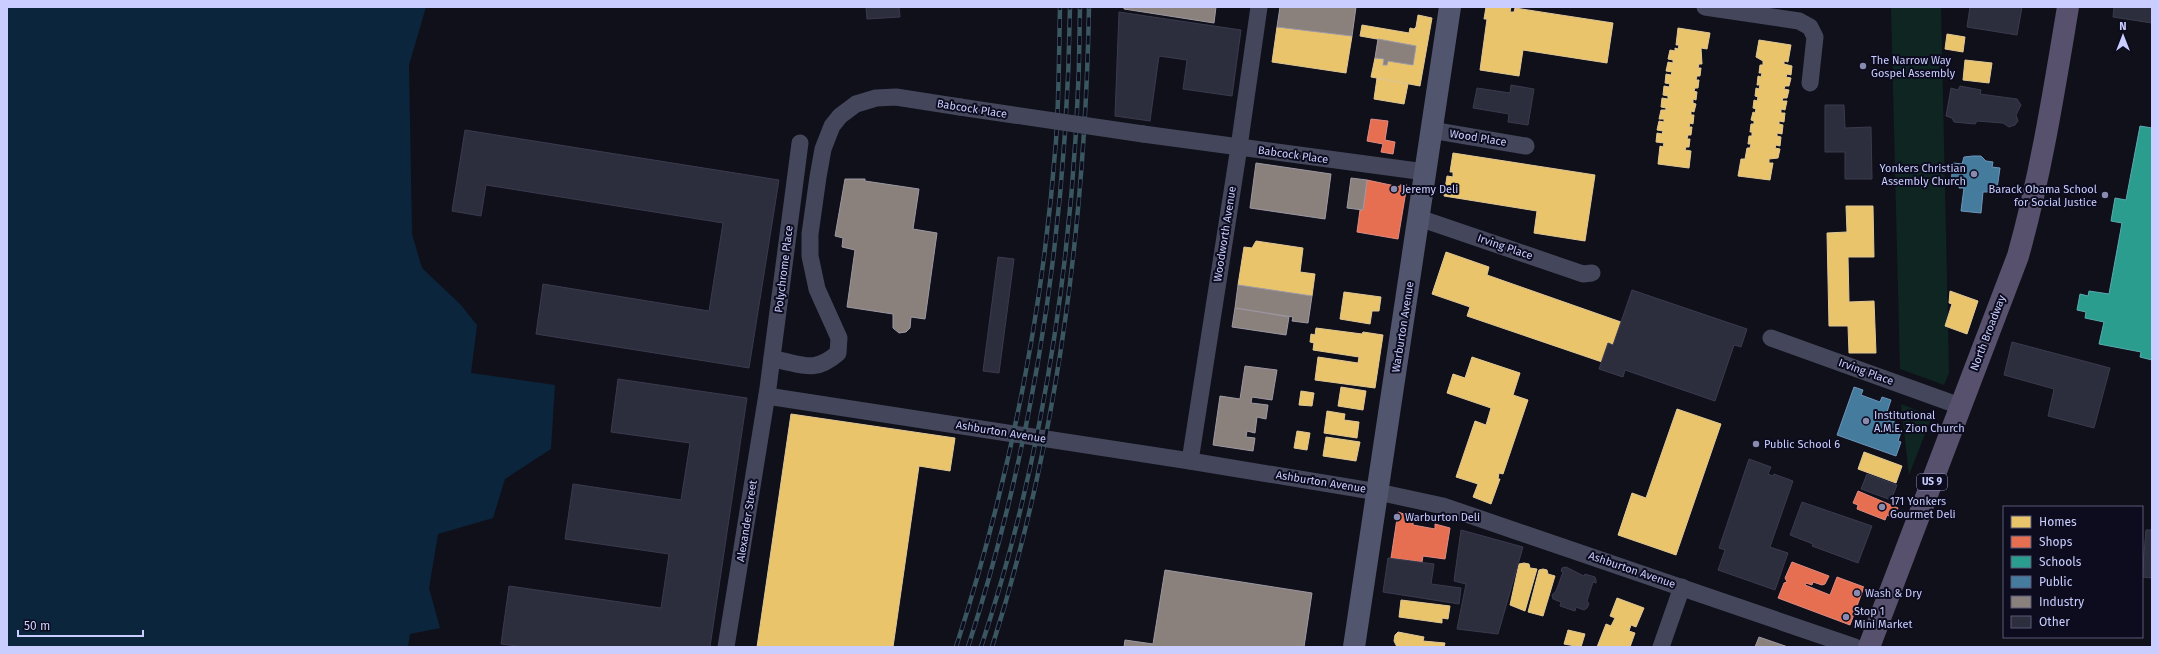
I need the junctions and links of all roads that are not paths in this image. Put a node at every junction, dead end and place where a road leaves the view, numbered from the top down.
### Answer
1 (1259, 7) edge
2 (1450, 7) edge
3 (1705, 7) edge
4 (2068, 7) edge
5 (1810, 83) dead end
6 (1430, 130) junction
7 (800, 143) dead end
8 (1526, 146) dead end
9 (1239, 148) junction
10 (1425, 172) junction
11 (1419, 218) junction
12 (788, 232) junction
13 (810, 234) junction
14 (1592, 273) dead end
15 (1771, 338) dead end
16 (772, 358) junction
17 (767, 396) junction
18 (1960, 406) junction
19 (1190, 461) junction
20 (1378, 492) junction
21 (1682, 587) junction
22 (726, 647) edge
23 (1354, 647) edge
24 (1661, 647) edge
25 (1855, 647) edge
26 (1869, 647) edge

1 - 9 street, Woodworth Avenue
2 - 6 street, Warburton Avenue
3 - 5 street
4 - 18 main road, North Broadway / US 9
6 - 8 street, Wood Place
6 - 10 street, Warburton Avenue
7 - 12 street, Polychrome Place
9 - 10 street, Babcock Place
9 - 13 street, Babcock Place, bridge
9 - 19 street, Woodworth Avenue
10 - 11 street, Warburton Avenue
11 - 14 street, Irving Place
11 - 20 street, Warburton Avenue
12 - 13 street
12 - 16 street, Polychrome Place
13 - 16 street, Babcock Place
15 - 18 street, Irving Place
16 - 17 street, Polychrome Place
17 - 19 street, Ashburton Avenue
17 - 22 street, Alexander Street
18 - 26 main road, North Broadway / US 9
19 - 20 street, Ashburton Avenue
20 - 21 street, Ashburton Avenue
20 - 23 street, Warburton Avenue
21 - 24 street
21 - 25 street, Ashburton Avenue

